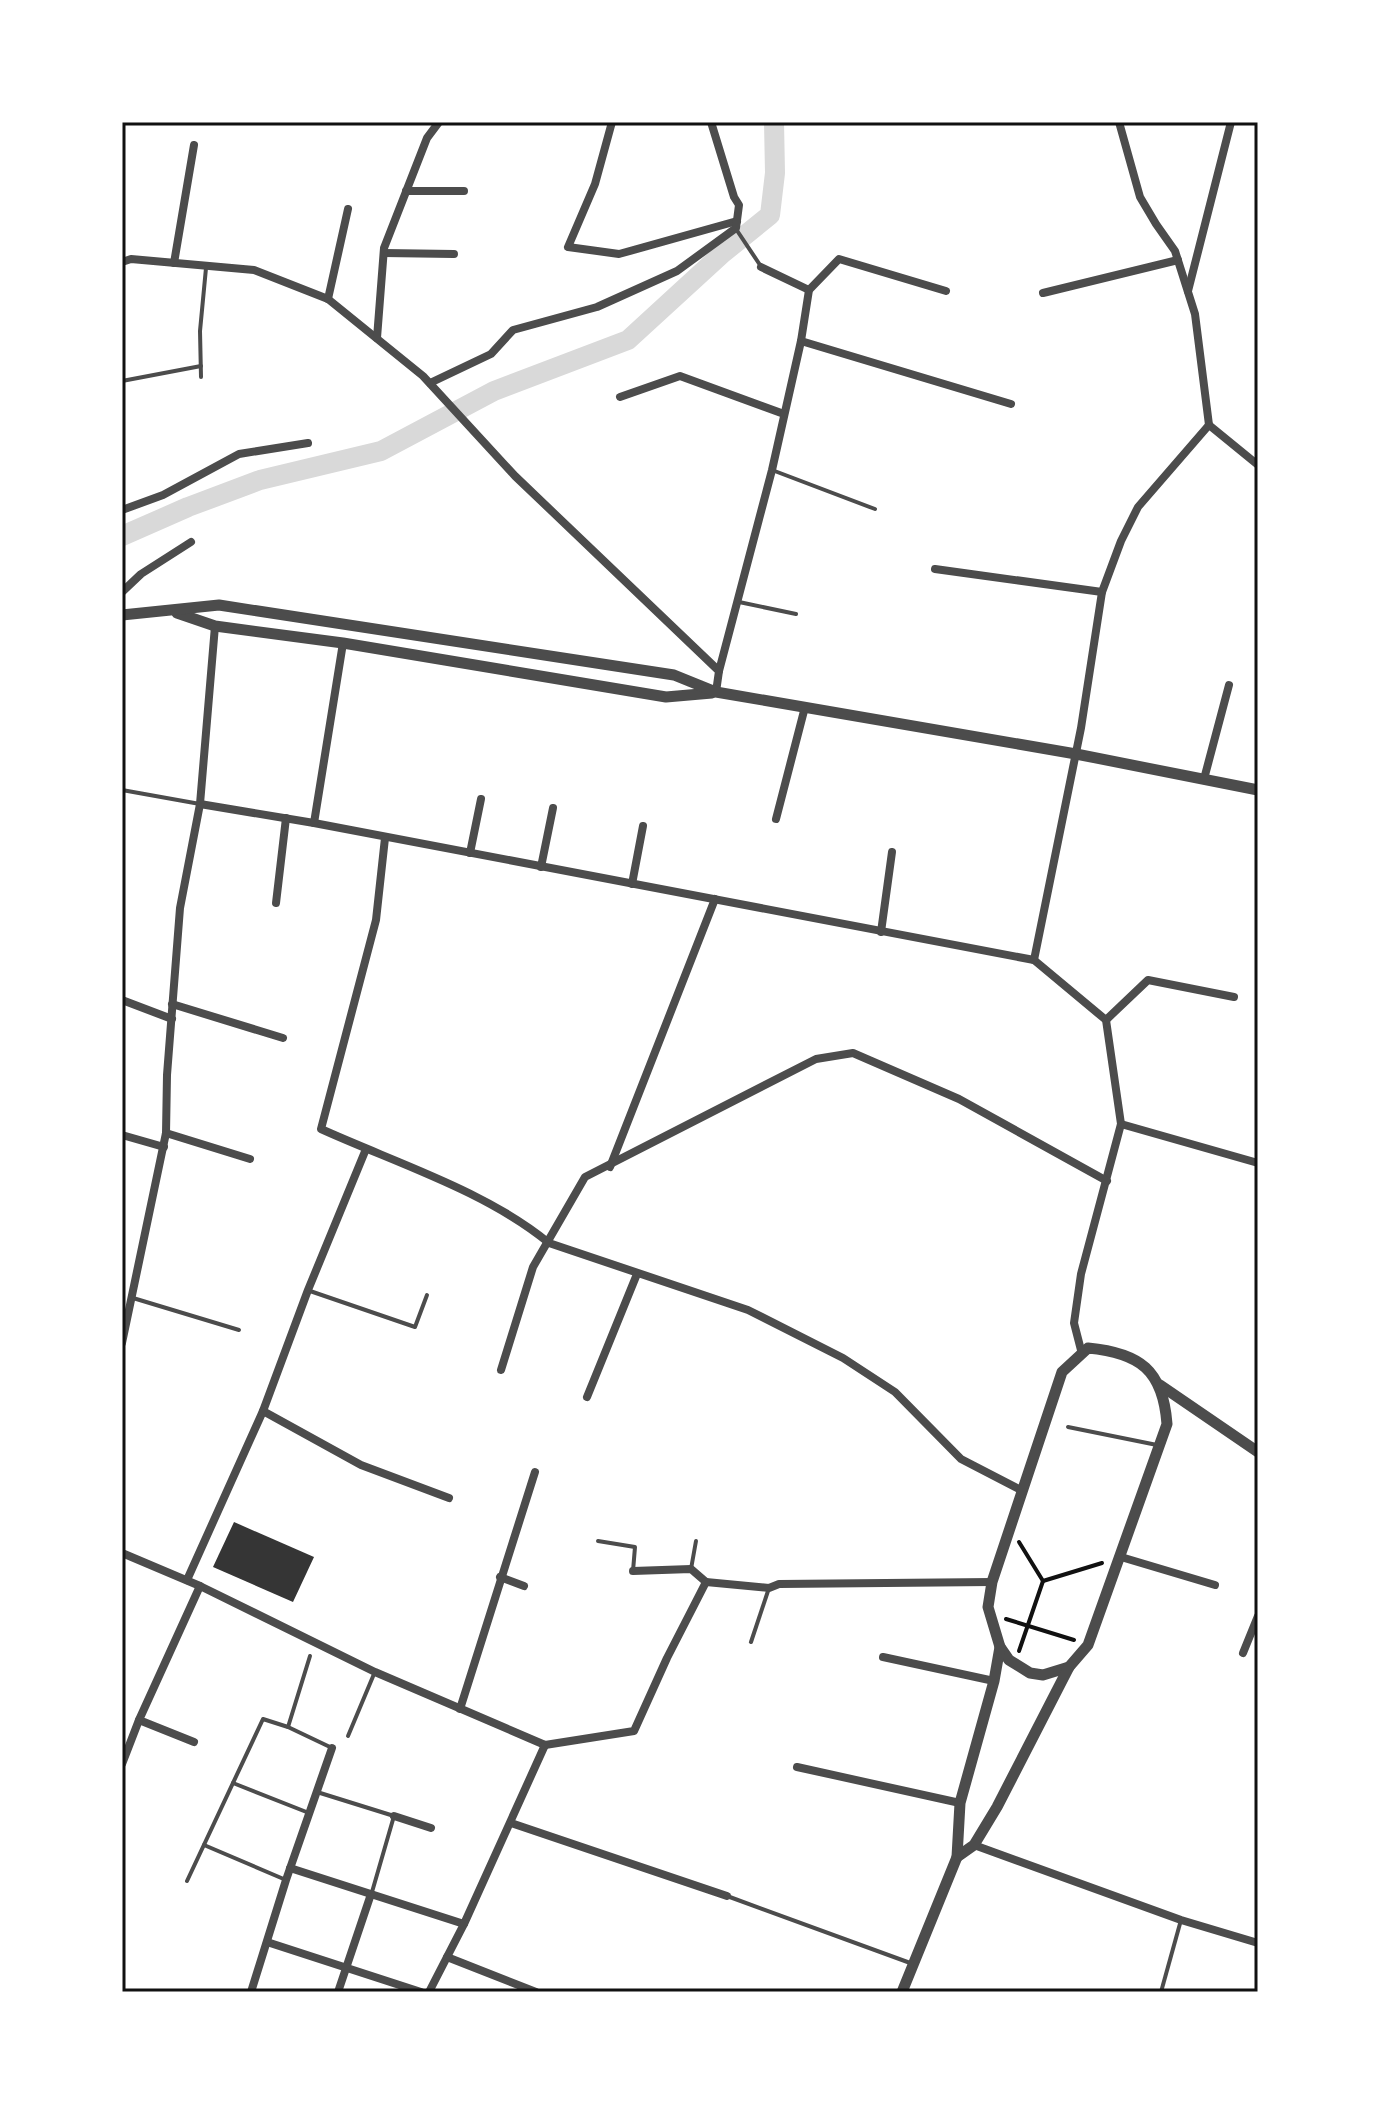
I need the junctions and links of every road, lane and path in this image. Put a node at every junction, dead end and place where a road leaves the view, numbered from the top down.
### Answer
1 (439, 122) edge
2 (612, 122) edge
3 (711, 122) edge
4 (1119, 122) edge
5 (1231, 122) edge
6 (194, 145) dead end
7 (406, 191) junction
8 (464, 191) dead end
9 (348, 209) dead end
10 (736, 224) junction
11 (384, 253) junction
12 (454, 254) dead end
13 (1178, 260) junction
14 (122, 262) edge
15 (174, 263) junction
16 (206, 265) junction
17 (761, 267) joint
18 (809, 290) junction
19 (946, 291) dead end
20 (1188, 292) junction
21 (1043, 293) dead end
22 (328, 299) junction
23 (377, 338) junction
24 (801, 341) junction
25 (201, 366) junction
26 (201, 377) dead end
27 (122, 381) edge
28 (430, 383) junction
29 (620, 397) dead end
30 (1011, 404) dead end
31 (784, 414) junction
32 (1209, 425) junction
33 (308, 443) dead end
34 (1258, 465) edge
35 (772, 470) junction
36 (875, 509) dead end
37 (122, 510) edge
38 (191, 542) dead end
39 (935, 569) dead end
40 (122, 592) edge
41 (1102, 592) junction
42 (739, 602) junction
43 (172, 612) junction
44 (796, 614) dead end
45 (122, 615) edge
46 (215, 626) junction
47 (343, 643) junction
48 (719, 671) junction
49 (1229, 685) dead end
50 (716, 692) junction
51 (805, 707) junction
52 (1076, 754) junction
53 (1204, 779) junction
54 (122, 790) edge
55 (1258, 790) edge
56 (481, 799) dead end
57 (200, 804) junction
58 (553, 808) dead end
59 (286, 818) junction
60 (776, 819) dead end
61 (314, 823) junction
62 (643, 826) dead end
63 (385, 838) junction
64 (892, 852) dead end
65 (470, 853) junction
66 (541, 867) junction
67 (632, 884) junction
68 (715, 899) junction
69 (276, 903) dead end
70 (881, 932) junction
71 (1034, 960) junction
72 (1234, 997) dead end
73 (122, 1000) edge
74 (172, 1004) junction
75 (172, 1019) junction
76 (1106, 1020) junction
77 (283, 1038) dead end
78 (1121, 1124) junction
79 (166, 1133) junction
80 (122, 1135) edge
81 (164, 1147) junction
82 (366, 1149) junction
83 (250, 1159) dead end
84 (1258, 1163) edge
85 (609, 1167) junction
86 (1107, 1181) junction
87 (549, 1243) junction
88 (637, 1274) junction
89 (308, 1290) junction
90 (427, 1295) dead end
91 (133, 1298) junction
92 (126, 1312) edge
93 (239, 1330) dead end
94 (122, 1343) edge
95 (1082, 1354) junction
96 (501, 1370) dead end
97 (1160, 1385) junction
98 (587, 1397) dead end
99 (263, 1411) junction
100 (1068, 1427) dead end
101 (1159, 1445) junction
102 (1258, 1452) edge
103 (535, 1472) dead end
104 (1021, 1490) junction
105 (449, 1498) dead end
106 (1010, 1527) junction
107 (598, 1541) dead end
108 (696, 1541) dead end
109 (122, 1553) edge
110 (1121, 1557) junction
111 (691, 1569) junction
112 (633, 1571) joint
113 (500, 1577) junction
114 (187, 1580) junction
115 (1043, 1581) junction
116 (706, 1582) junction
117 (992, 1582) junction
118 (1215, 1585) dead end
119 (200, 1586) junction
120 (524, 1586) dead end
121 (769, 1588) junction
122 (989, 1613) junction
123 (1256, 1622) edge
124 (1027, 1626) junction
125 (751, 1642) dead end
126 (1088, 1645) junction
127 (1000, 1647) junction
128 (1243, 1653) dead end
129 (310, 1656) dead end
130 (883, 1657) dead end
131 (1015, 1664) junction
132 (1069, 1667) junction
133 (375, 1672) junction
134 (994, 1681) junction
135 (460, 1709) junction
136 (139, 1720) junction
137 (288, 1727) junction
138 (348, 1736) dead end
139 (194, 1742) dead end
140 (545, 1745) junction
141 (332, 1748) joint
142 (122, 1764) edge
143 (797, 1767) dead end
144 (233, 1783) junction
145 (317, 1792) junction
146 (960, 1803) junction
147 (309, 1814) junction
148 (394, 1816) junction
149 (511, 1823) junction
150 (431, 1828) dead end
151 (204, 1845) junction
152 (974, 1845) junction
153 (957, 1857) junction
154 (290, 1868) junction
155 (286, 1880) junction
156 (187, 1881) dead end
157 (371, 1894) junction
158 (727, 1896) joint
159 (1181, 1920) junction
160 (464, 1924) junction
161 (267, 1942) junction
162 (1258, 1943) edge
163 (447, 1957) junction
164 (914, 1964) junction
165 (346, 1968) junction
166 (251, 1992) edge
167 (338, 1992) edge
168 (421, 1992) edge
169 (429, 1992) edge
170 (536, 1992) edge
171 (902, 1992) edge
172 (1161, 1992) edge

1 - 7 street
2 - 10 street
3 - 10 street
4 - 13 street
5 - 20 street
6 - 15 street
7 - 8 street
7 - 11 street
9 - 22 street
10 - 17 lane
10 - 28 street
11 - 12 street
11 - 23 street
13 - 20 street
13 - 21 street
14 - 15 street
15 - 16 street
16 - 22 street
16 - 25 lane
17 - 18 street
18 - 19 street
18 - 24 street
20 - 32 street
22 - 23 street
23 - 28 street
24 - 30 street
24 - 31 street
25 - 26 lane
25 - 27 lane
28 - 48 street
29 - 31 street
31 - 35 street
32 - 34 street
32 - 41 street
33 - 37 street
35 - 36 lane
35 - 42 street
38 - 40 street
39 - 41 street
41 - 52 street
42 - 44 lane
42 - 48 street
43 - 45 street
43 - 46 street
43 - 50 street
46 - 47 street
46 - 57 street
47 - 50 street
47 - 61 street
48 - 50 street
49 - 53 street
50 - 51 street
51 - 52 street
51 - 60 street
52 - 53 street
52 - 71 street
53 - 55 street
54 - 57 lane
56 - 65 street
57 - 59 street
57 - 74 street
58 - 66 street
59 - 61 street
59 - 69 street
61 - 63 street
62 - 67 street
63 - 65 street
63 - 82 street
64 - 70 street
65 - 66 street
66 - 67 street
67 - 68 street
68 - 70 street
68 - 85 street
70 - 71 street
71 - 76 street
72 - 76 street
73 - 75 street
74 - 75 street
74 - 77 street
75 - 79 street
76 - 78 street
78 - 84 street
78 - 86 street
79 - 81 street
79 - 83 street
80 - 81 street
81 - 91 street
82 - 87 street
82 - 89 street
85 - 86 street
85 - 87 street
86 - 95 street
87 - 88 street
87 - 96 street
88 - 98 street
88 - 104 street
89 - 90 lane
89 - 99 street
91 - 92 street
91 - 93 lane
92 - 94 street
95 - 97 street
95 - 104 street
97 - 101 street
97 - 102 street
99 - 105 street
99 - 114 street
100 - 101 lane
101 - 110 street
103 - 113 street
104 - 106 street
106 - 115 path
106 - 117 street
107 - 112 lane
108 - 111 lane
109 - 114 street
110 - 115 path
110 - 118 street
110 - 126 street
111 - 112 street
111 - 116 street
113 - 120 street
113 - 135 street
114 - 119 street
115 - 124 path
116 - 121 street
116 - 140 street
117 - 121 street
117 - 122 street
119 - 133 street
119 - 136 street
121 - 125 lane
122 - 124 path
122 - 127 street
123 - 128 street
124 - 126 path
124 - 131 path
126 - 132 street
127 - 131 street
127 - 134 street
129 - 137 lane
130 - 134 street
131 - 132 street
132 - 152 street
133 - 135 street
133 - 138 lane
134 - 146 street
135 - 140 street
136 - 139 street
136 - 142 street
137 - 141 lane
137 - 144 lane
140 - 149 street
141 - 145 street
143 - 146 street
144 - 147 lane
144 - 151 lane
145 - 147 street
145 - 148 lane
146 - 153 street
147 - 154 street
148 - 150 street
148 - 157 lane
149 - 158 street
149 - 160 street
151 - 155 lane
151 - 156 lane
152 - 153 street
152 - 159 street
153 - 164 street
154 - 155 street
154 - 157 street
155 - 161 street
157 - 160 street
157 - 165 street
158 - 164 lane
159 - 162 street
159 - 172 lane
160 - 163 street
161 - 165 street
161 - 166 street
163 - 169 street
163 - 170 street
164 - 171 street
165 - 167 street
165 - 168 street

